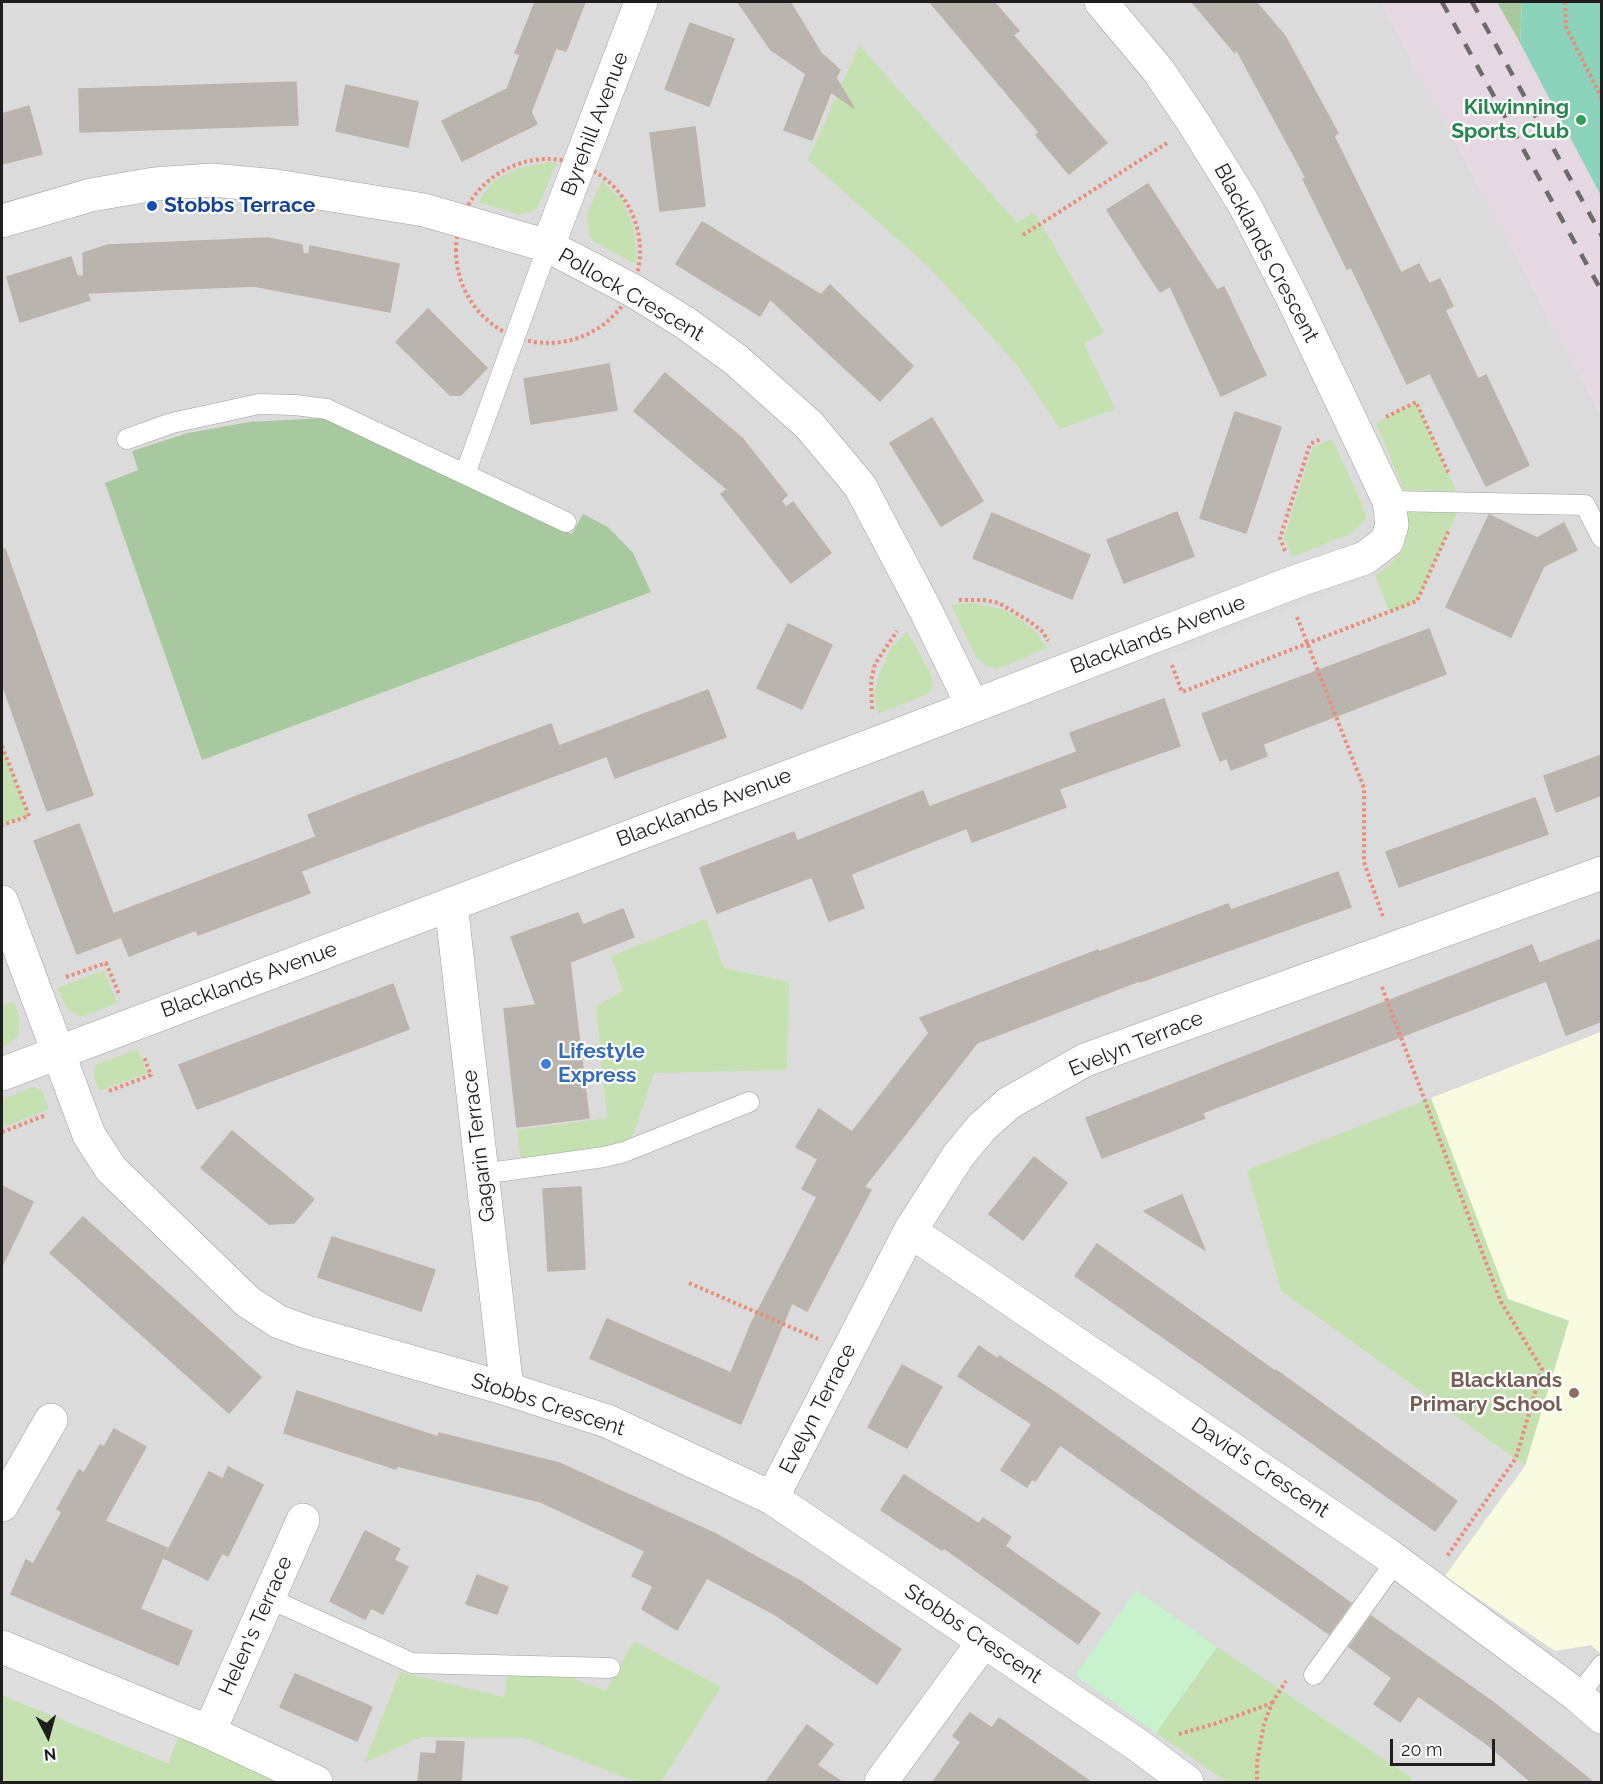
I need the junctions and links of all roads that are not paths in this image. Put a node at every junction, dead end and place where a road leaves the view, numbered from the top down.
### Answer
1 (641, 2) edge
2 (1101, 2) edge
3 (2, 221) edge
4 (548, 246) junction
5 (127, 439) dead end
6 (465, 474) junction
7 (1391, 513) junction
8 (566, 522) dead end
9 (1602, 538) edge
10 (972, 705) junction
11 (1602, 873) edge
12 (2, 902) edge
13 (451, 904) junction
14 (58, 1053) junction
15 (2, 1074) edge
16 (749, 1102) dead end
17 (482, 1174) junction
18 (910, 1231) junction
19 (507, 1389) junction
20 (51, 1420) dead end
21 (772, 1498) junction
22 (2, 1504) edge
23 (303, 1520) dead end
24 (1396, 1561) junction
25 (268, 1598) junction
26 (984, 1641) junction
27 (2, 1647) edge
28 (1602, 1665) edge
29 (610, 1668) dead end
30 (1314, 1675) dead end
31 (1590, 1706) edge
32 (209, 1732) junction
33 (316, 1782) edge
34 (881, 1782) edge
35 (1186, 1782) edge

1 - 4 street, Byrehill Avenue
2 - 7 street, Blacklands Crescent
3 - 4 street, Pollock Crescent
4 - 6 lane
4 - 10 street, Pollock Crescent
5 - 6 lane
6 - 8 lane
7 - 9 lane
7 - 10 street, Blacklands Avenue
10 - 13 street, Blacklands Avenue
11 - 18 street, Evelyn Terrace
12 - 14 street
13 - 14 street, Blacklands Avenue
13 - 17 street, Gagarin Terrace
14 - 15 street, Blacklands Avenue
14 - 19 street, Stobbs Crescent
16 - 17 lane
17 - 19 street, Gagarin Terrace
18 - 21 street, Evelyn Terrace
18 - 24 street, David's Crescent
19 - 21 street, Stobbs Crescent
20 - 22 street
21 - 26 street, Stobbs Crescent
23 - 25 street, Helen's Terrace
24 - 30 lane
24 - 31 street, David's Crescent
25 - 29 lane
25 - 32 street, Helen's Terrace
26 - 34 street
26 - 35 street, Stobbs Crescent
27 - 32 street
28 - 31 lane
32 - 33 street

